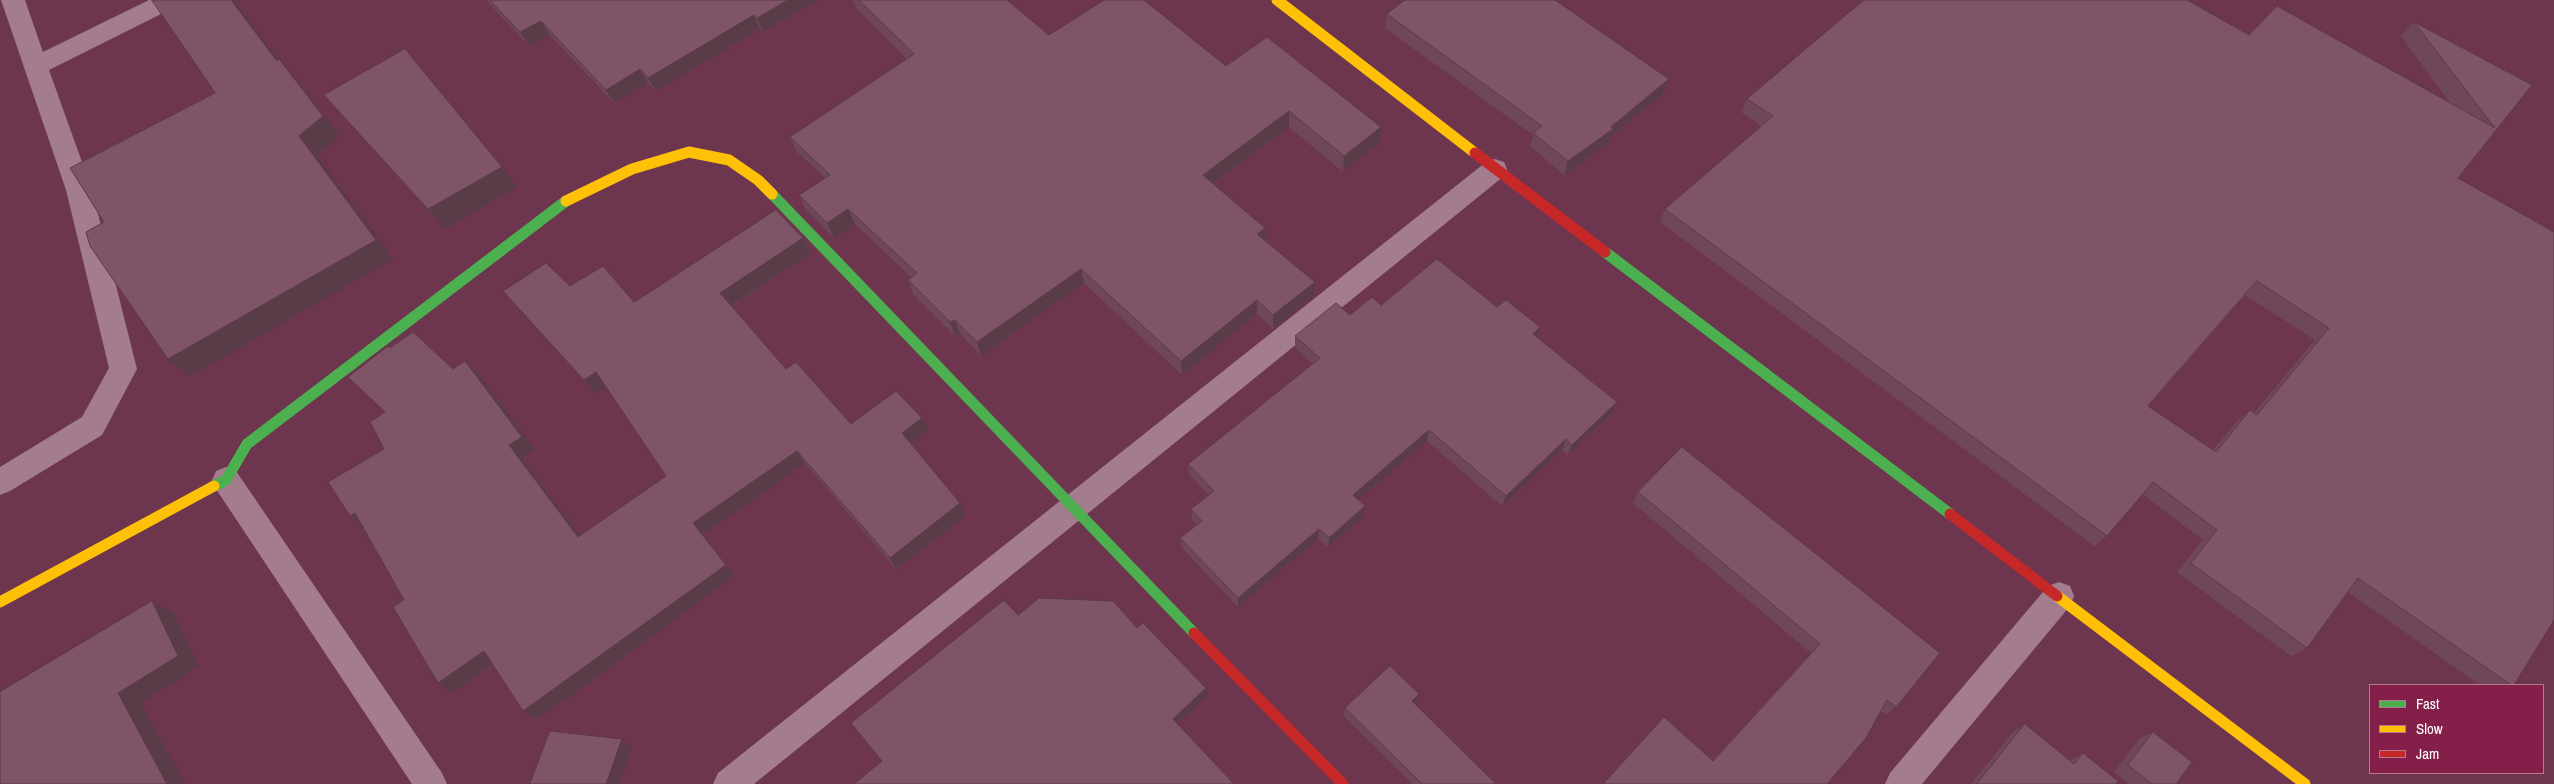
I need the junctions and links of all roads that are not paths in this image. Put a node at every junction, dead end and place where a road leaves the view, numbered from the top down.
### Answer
1 (13, 0) edge
2 (169, 0) edge
3 (1277, 0) edge
4 (36, 66) junction
5 (1495, 169) junction
6 (226, 480) junction
7 (0, 482) edge
8 (1071, 508) junction
9 (2058, 596) junction
10 (0, 602) edge
11 (431, 784) edge
12 (729, 784) edge
13 (1343, 784) edge
14 (1902, 784) edge
15 (2304, 784) edge

1 - 4 street
2 - 4 street
3 - 5 street
4 - 7 street
5 - 8 street
5 - 9 street
6 - 8 street
6 - 10 street
6 - 11 street
8 - 12 street
8 - 13 street
9 - 14 street
9 - 15 street

